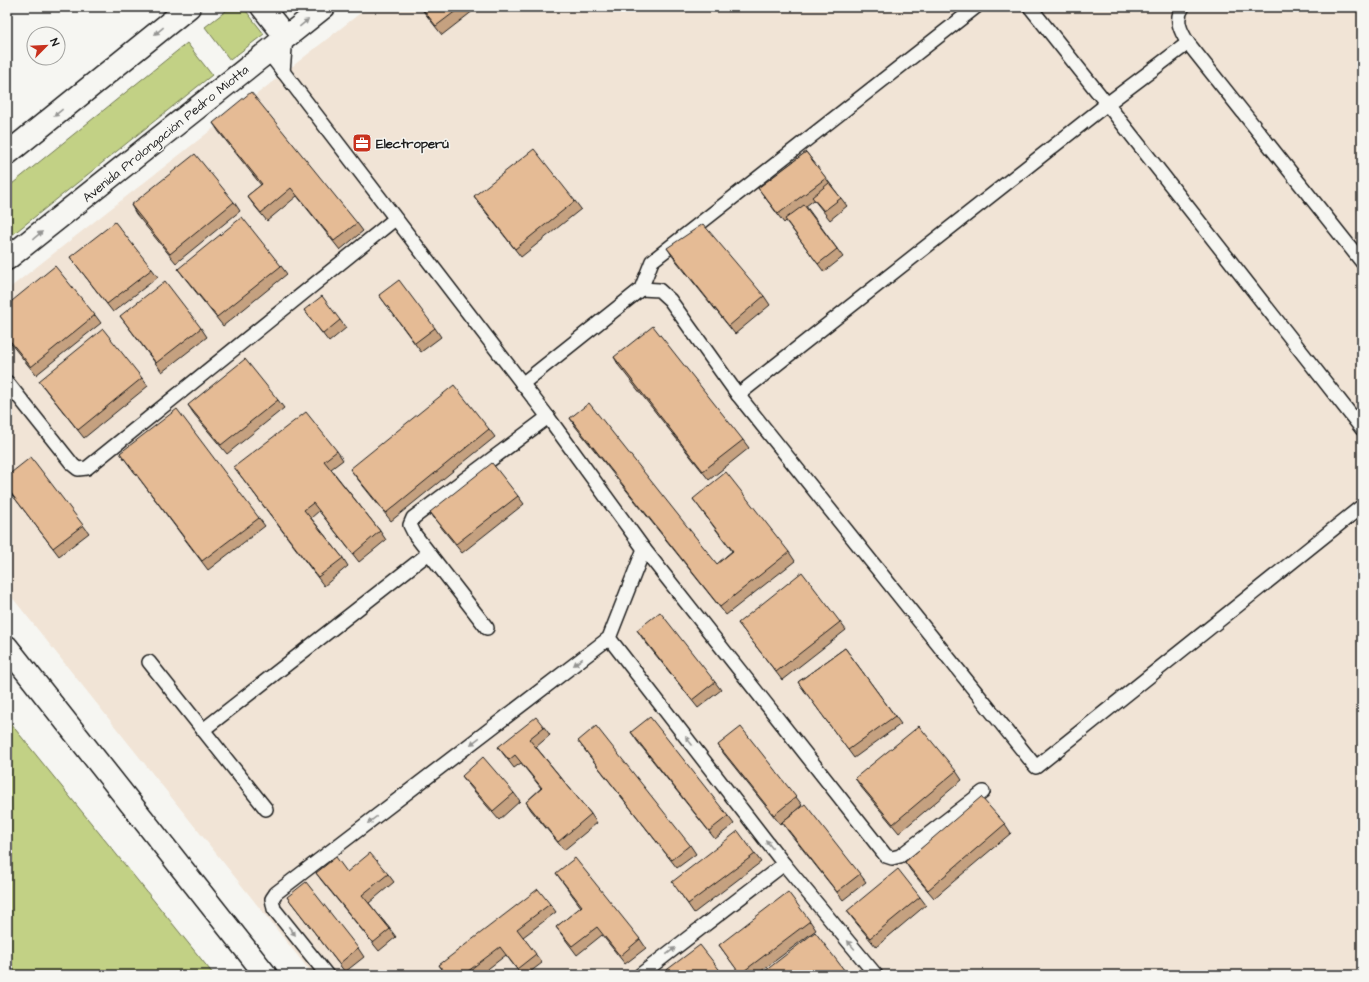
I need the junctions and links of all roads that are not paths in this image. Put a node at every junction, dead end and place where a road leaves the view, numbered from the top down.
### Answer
1 (189, 7) edge
2 (262, 7) edge
3 (324, 7) edge
4 (976, 7) edge
5 (1030, 7) edge
6 (1183, 7) edge
7 (286, 37) junction
8 (1188, 43) junction
9 (268, 52) junction
10 (283, 72) junction
11 (1108, 104) junction
12 (7, 154) edge
13 (395, 219) junction
14 (7, 259) edge
15 (1362, 262) edge
16 (641, 289) junction
17 (7, 382) edge
18 (522, 384) junction
19 (738, 395) junction
20 (548, 417) junction
21 (1362, 430) edge
22 (1362, 506) edge
23 (644, 549) junction
24 (429, 553) junction
25 (487, 628) dead end
26 (609, 638) junction
27 (7, 646) edge
28 (149, 662) dead end
29 (203, 730) junction
30 (984, 792) dead end
31 (266, 809) dead end
32 (784, 864) junction
33 (266, 975) edge
34 (327, 975) edge
35 (640, 975) edge
36 (876, 975) edge

1 -> 12 main road
2 - 7 main road
7 -> 3 main road, Avenida Prolongación Pedro Miotta
4 - 16 lane
5 - 11 lane
6 - 8 lane
7 - 9 main road, Avenida Prolongación Pedro Miotta
7 - 10 lane
8 - 11 lane
8 - 15 lane
9 - 10 lane
14 -> 9 main road, Avenida Prolongación Pedro Miotta
10 - 13 lane
11 - 19 lane
11 - 21 lane
13 - 17 lane
13 - 18 lane
16 - 18 lane
16 - 19 lane
18 - 20 lane
19 - 22 lane
20 - 23 lane
20 - 24 lane
23 - 26 lane
23 - 30 lane
24 - 25 lane
24 - 29 lane
32 -> 26 lane
26 -> 34 lane
27 - 33 main road
28 - 29 lane
29 - 31 lane
35 -> 32 lane
36 -> 32 lane

